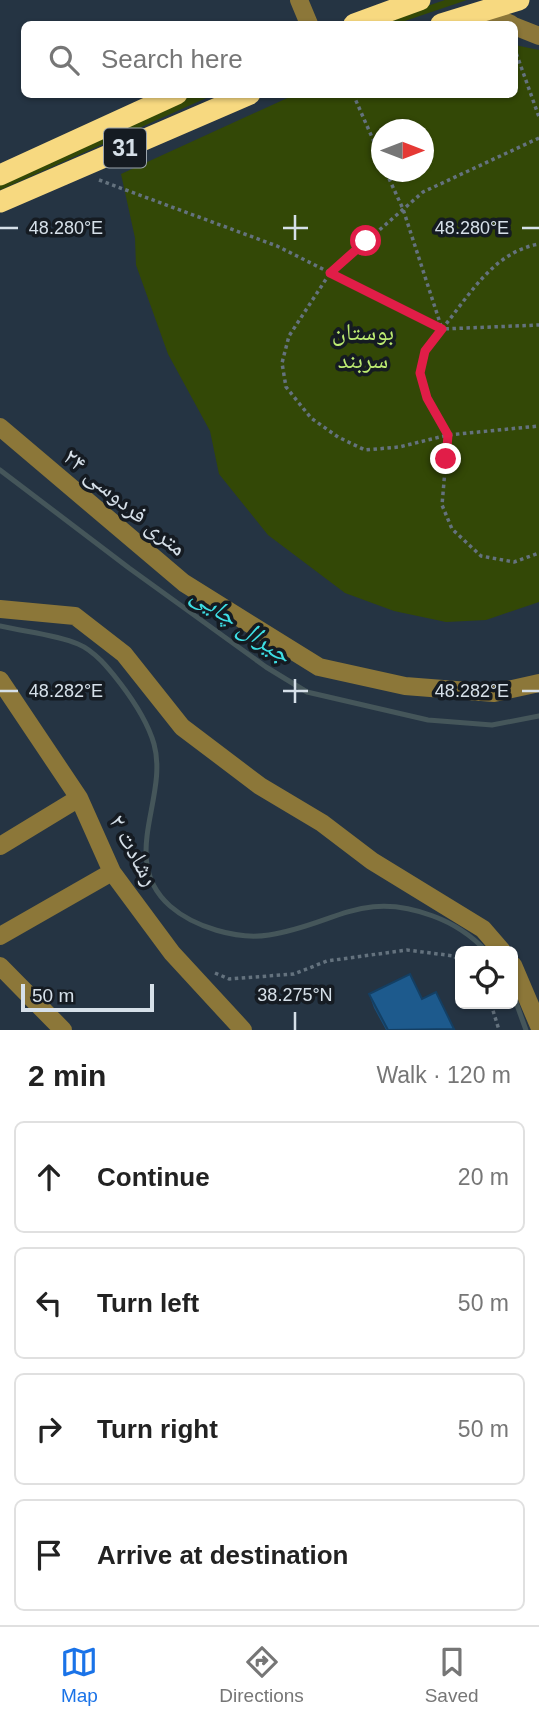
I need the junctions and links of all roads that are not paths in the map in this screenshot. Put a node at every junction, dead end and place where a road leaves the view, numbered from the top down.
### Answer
1 (299, 0) edge
2 (420, 0) edge
3 (519, 0) edge
4 (483, 12) junction
5 (308, 21) edge
6 (362, 21) edge
7 (452, 21) edge
8 (504, 21) edge
9 (518, 27) edge
10 (539, 36) edge
11 (168, 98) edge
12 (241, 98) edge
13 (0, 175) edge
14 (0, 202) edge
15 (0, 427) edge
16 (0, 609) edge
17 (539, 682) edge
18 (3, 688) edge
19 (79, 798) junction
20 (0, 845) edge
21 (113, 872) junction
22 (0, 936) edge
23 (498, 946) edge
24 (0, 966) edge
25 (518, 977) edge
26 (539, 1026) edge
27 (64, 1030) edge
28 (243, 1030) edge

1 - 5 street
2 - 6 highway
3 - 4 highway
4 - 7 highway
4 - 8 street
9 - 10 street
11 - 13 highway, 31
12 - 14 highway, 31
15 - 17 street, ۲۴ متری فردوسی
16 - 23 street
18 - 19 street, رشادت ۲
19 - 20 street
19 - 21 street, رشادت ۲
21 - 22 street
21 - 28 street, رشادت ۲
24 - 27 street
25 - 26 street

